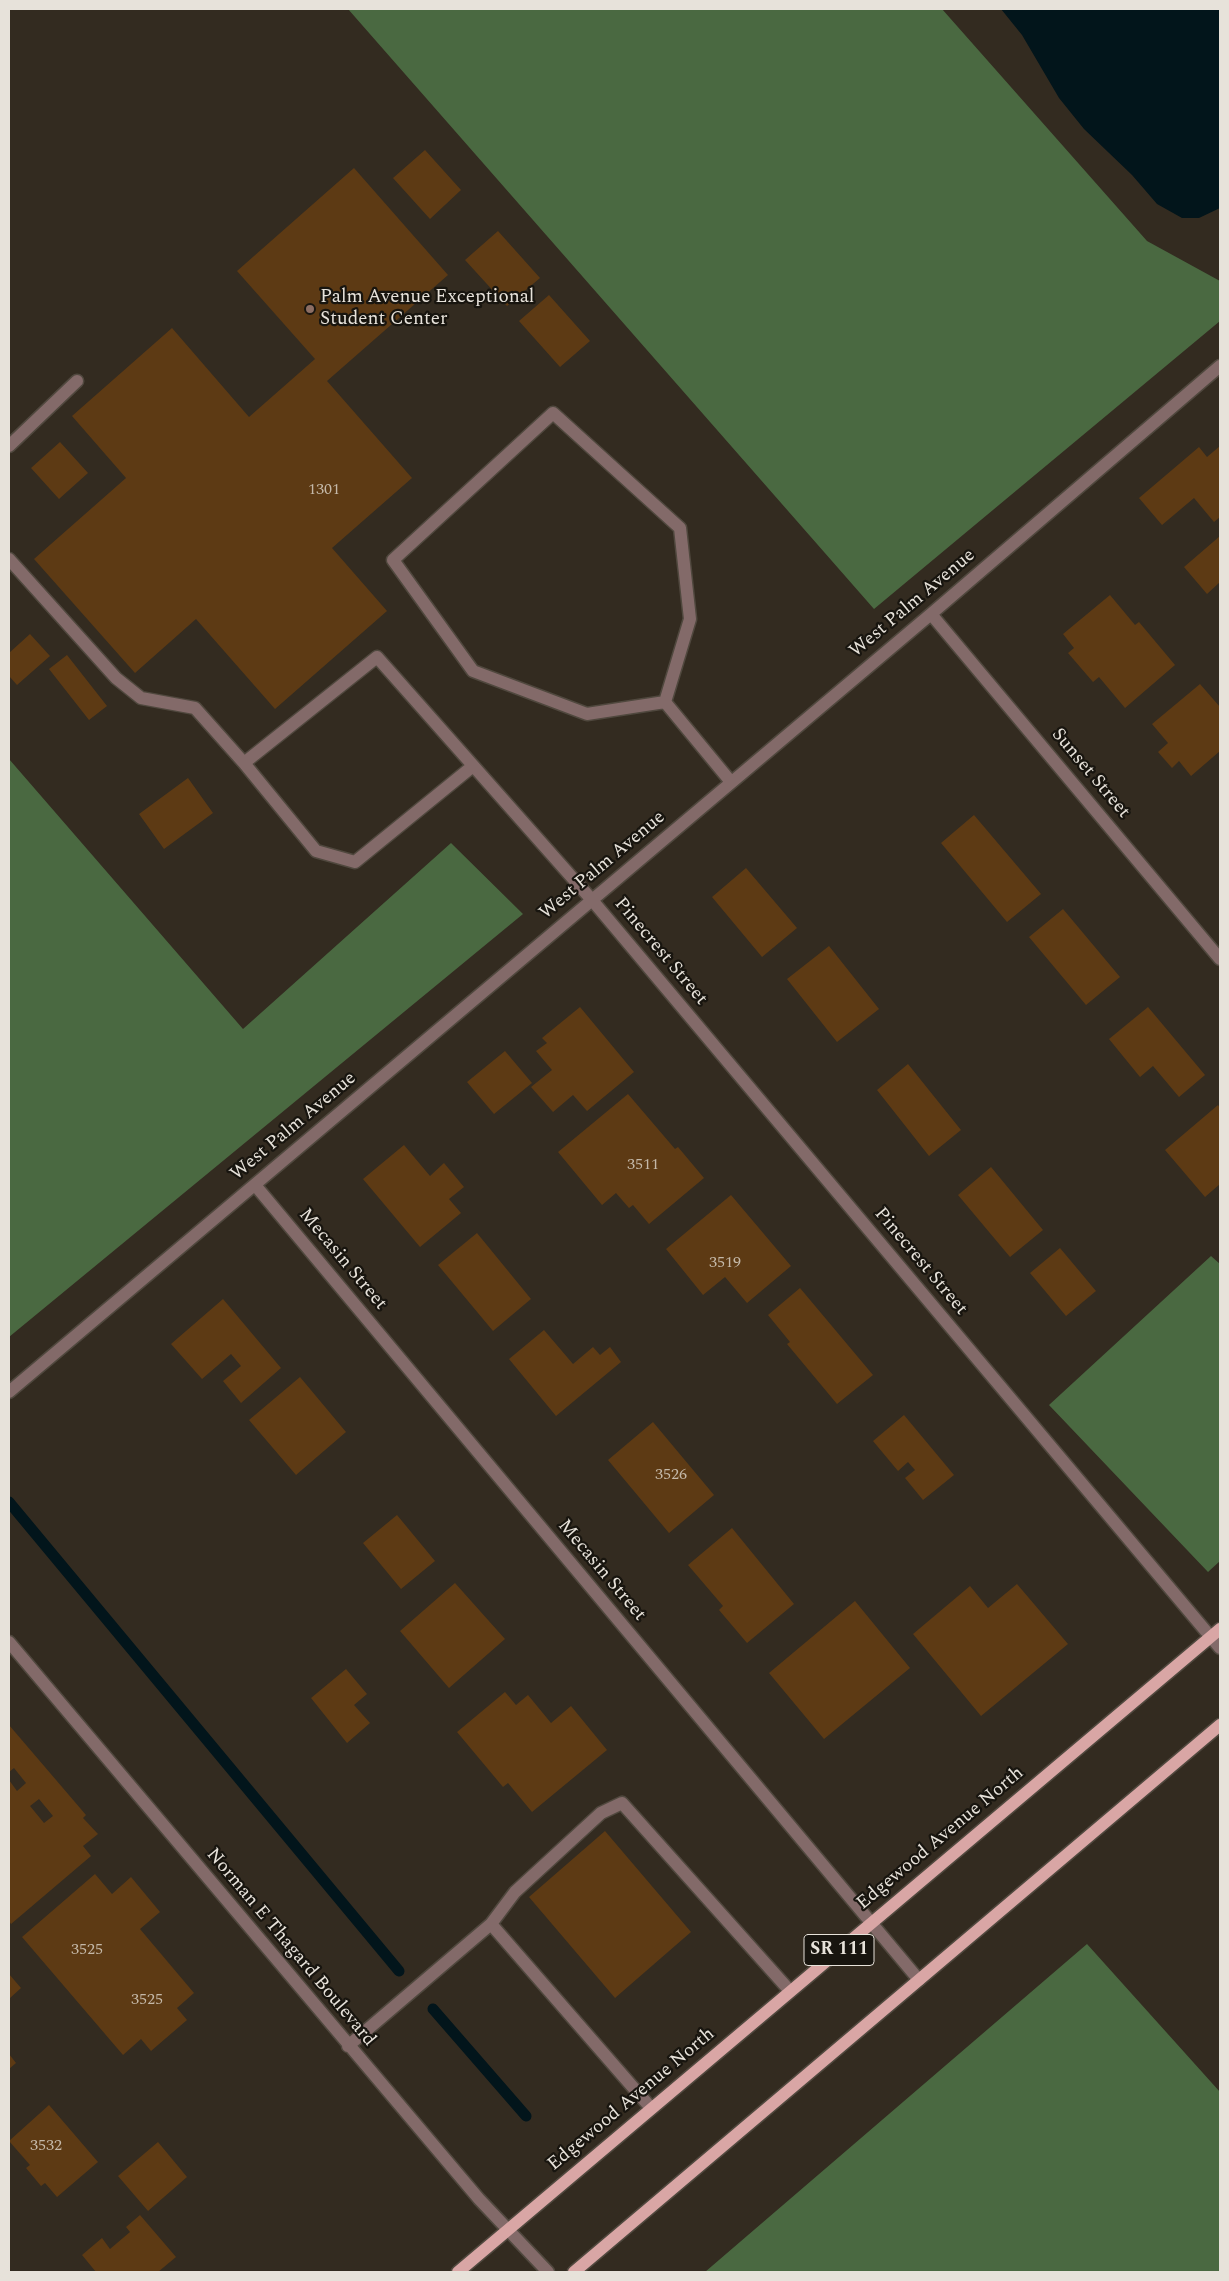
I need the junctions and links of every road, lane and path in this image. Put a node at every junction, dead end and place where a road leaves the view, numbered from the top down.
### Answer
1 (1220, 366) edge
2 (77, 381) dead end
3 (9, 446) edge
4 (9, 559) edge
5 (931, 614) junction
6 (665, 702) junction
7 (244, 763) junction
8 (473, 766) junction
9 (731, 782) junction
10 (592, 900) junction
11 (1220, 959) edge
12 (255, 1185) junction
13 (9, 1392) edge
14 (1215, 1633) edge
15 (9, 1642) edge
16 (1220, 1648) edge
17 (1220, 1726) edge
18 (871, 1923) junction
19 (491, 1924) junction
20 (919, 1980) junction
21 (790, 1991) junction
22 (348, 2046) junction
23 (651, 2108) junction
24 (508, 2230) junction
25 (458, 2272) edge
26 (548, 2272) edge
27 (574, 2272) edge

1 - 5 street, West Palm Avenue
2 - 3 street
4 - 7 street
5 - 9 street, West Palm Avenue
5 - 11 street, Sunset Street
6 - 6 street
6 - 9 street
7 - 8 street
7 - 8 street, Pinecrest Street
8 - 10 street, Pinecrest Street
9 - 10 street, West Palm Avenue
10 - 12 street, West Palm Avenue
10 - 14 street, Pinecrest Street
12 - 13 street, West Palm Avenue
12 - 18 street, Mecasin Street
14 - 16 street, Pinecrest Street
14 - 18 main road, Edgewood Avenue North / SR 111
15 - 22 street, Norman E Thagard Boulevard
17 - 20 main road
18 - 20 street, Mecasin Street
18 - 21 main road, Edgewood Avenue North / SR 111
19 - 21 street
19 - 22 street
19 - 23 street
20 - 27 main road
21 - 23 main road, Edgewood Avenue North / SR 111
22 - 24 street, Norman E Thagard Boulevard
23 - 24 main road, Edgewood Avenue North / SR 111
24 - 25 main road, Edgewood Avenue North / SR 111
24 - 26 street, Norman E Thagard Boulevard

